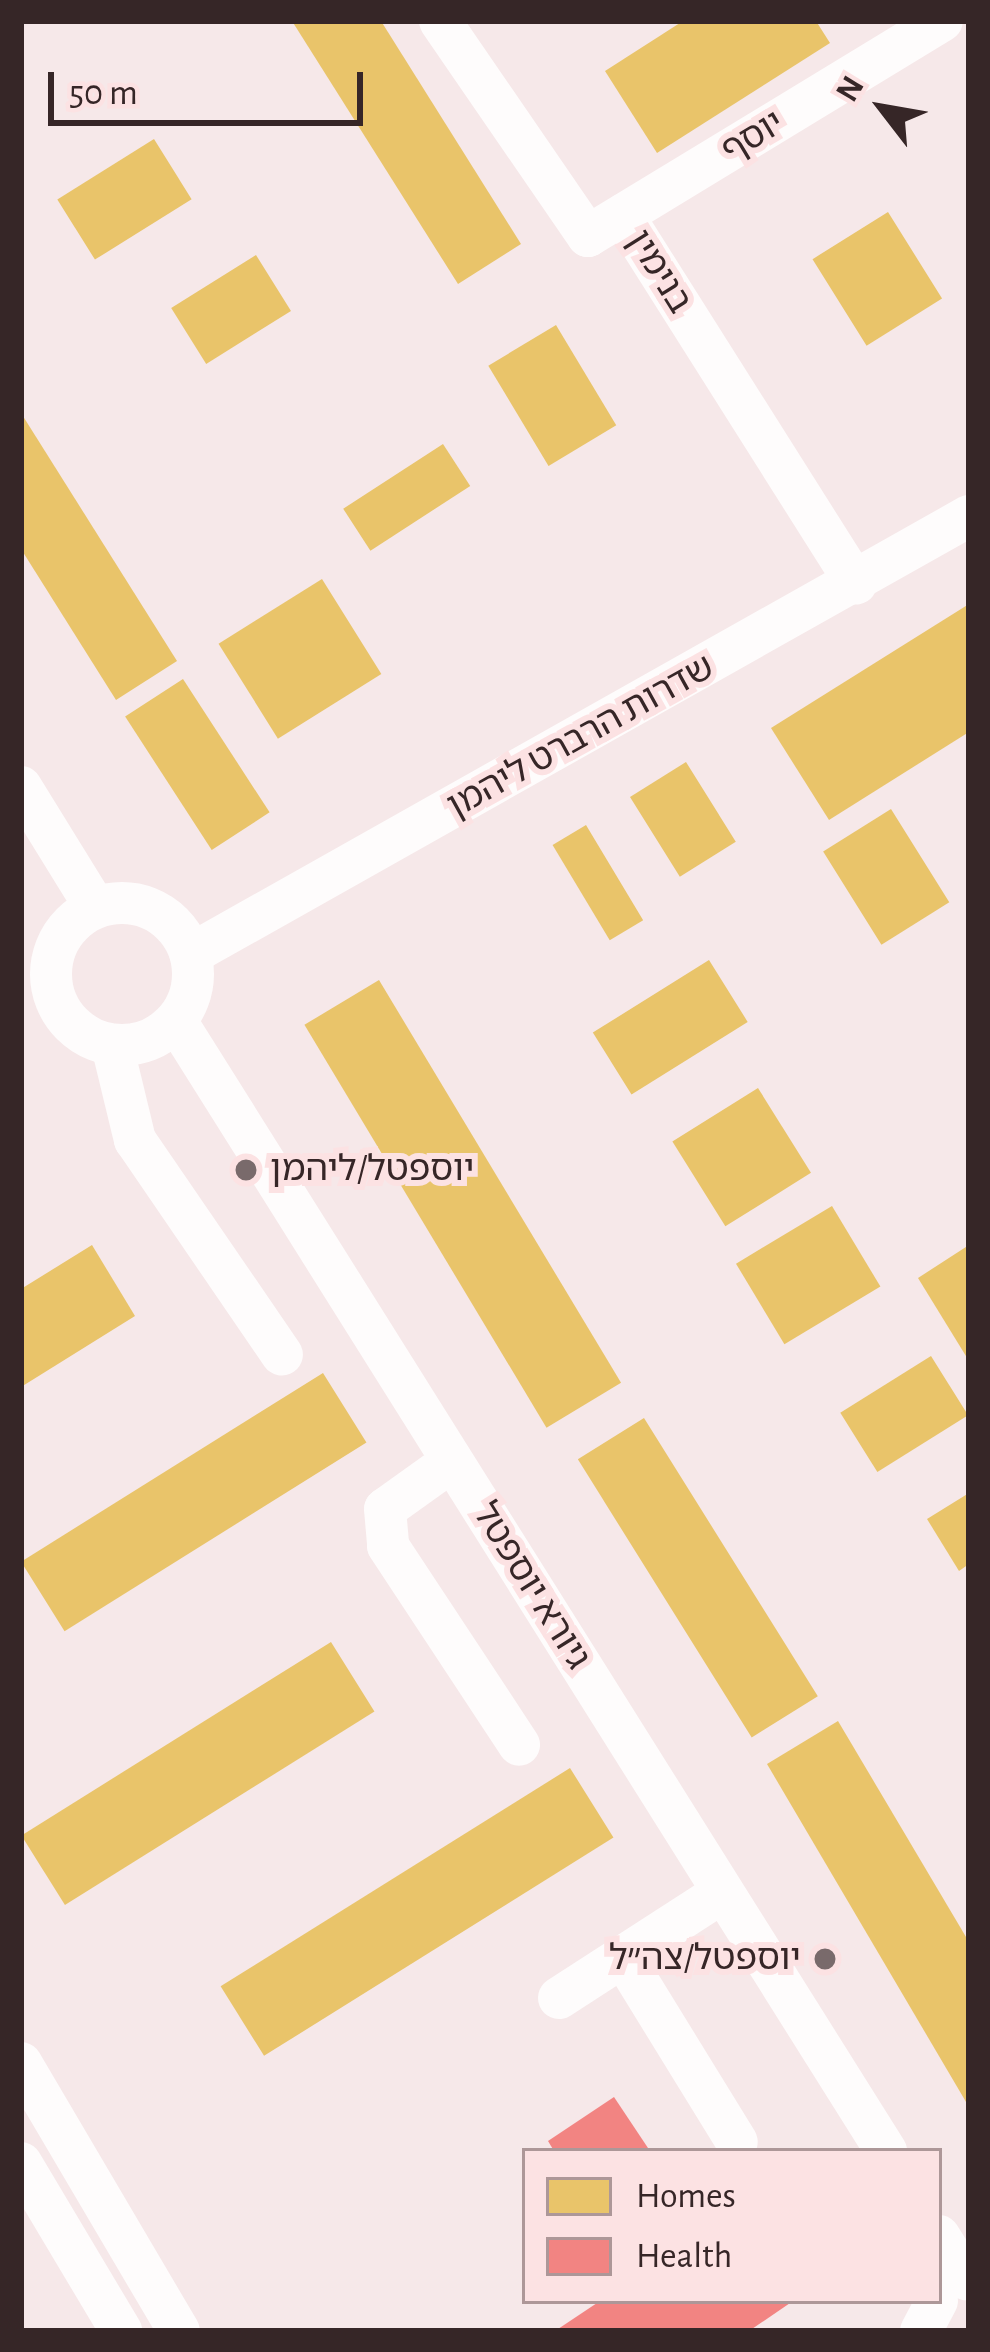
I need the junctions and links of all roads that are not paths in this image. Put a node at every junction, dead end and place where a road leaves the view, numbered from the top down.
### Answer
1 (440, 21) edge
2 (942, 21) edge
3 (623, 215) junction
4 (969, 516) edge
5 (856, 584) junction
6 (21, 787) edge
7 (95, 908) junction
8 (191, 954) junction
9 (36, 955) edge
10 (176, 1021) junction
11 (112, 1045) junction
12 (282, 1354) dead end
13 (452, 1461) junction
14 (519, 1745) dead end
15 (723, 1892) junction
16 (623, 1957) junction
17 (559, 1998) dead end
18 (21, 2062) edge
19 (737, 2142) dead end
20 (884, 2148) edge
21 (21, 2163) edge
22 (942, 2247) edge
23 (953, 2289) edge
24 (941, 2304) edge
25 (121, 2331) edge
26 (178, 2331) edge
27 (920, 2331) edge

1 - 3 street, בנימין
2 - 3 street, יוסף
3 - 5 street, בנימין
4 - 5 street, שדרות הרברט ליהמן
5 - 8 street, שדרות הרברט ליהמן
6 - 7 street
7 - 8 street
7 - 9 street
8 - 10 street
9 - 11 street
10 - 11 street
10 - 13 street, גיורא יוספטל
11 - 12 street
13 - 14 street
13 - 15 street, גיורא יוספטל
15 - 16 street
15 - 20 street, גיורא יוספטל
16 - 17 street
16 - 19 street
18 - 26 street
21 - 25 street
22 - 23 street
24 - 27 street

